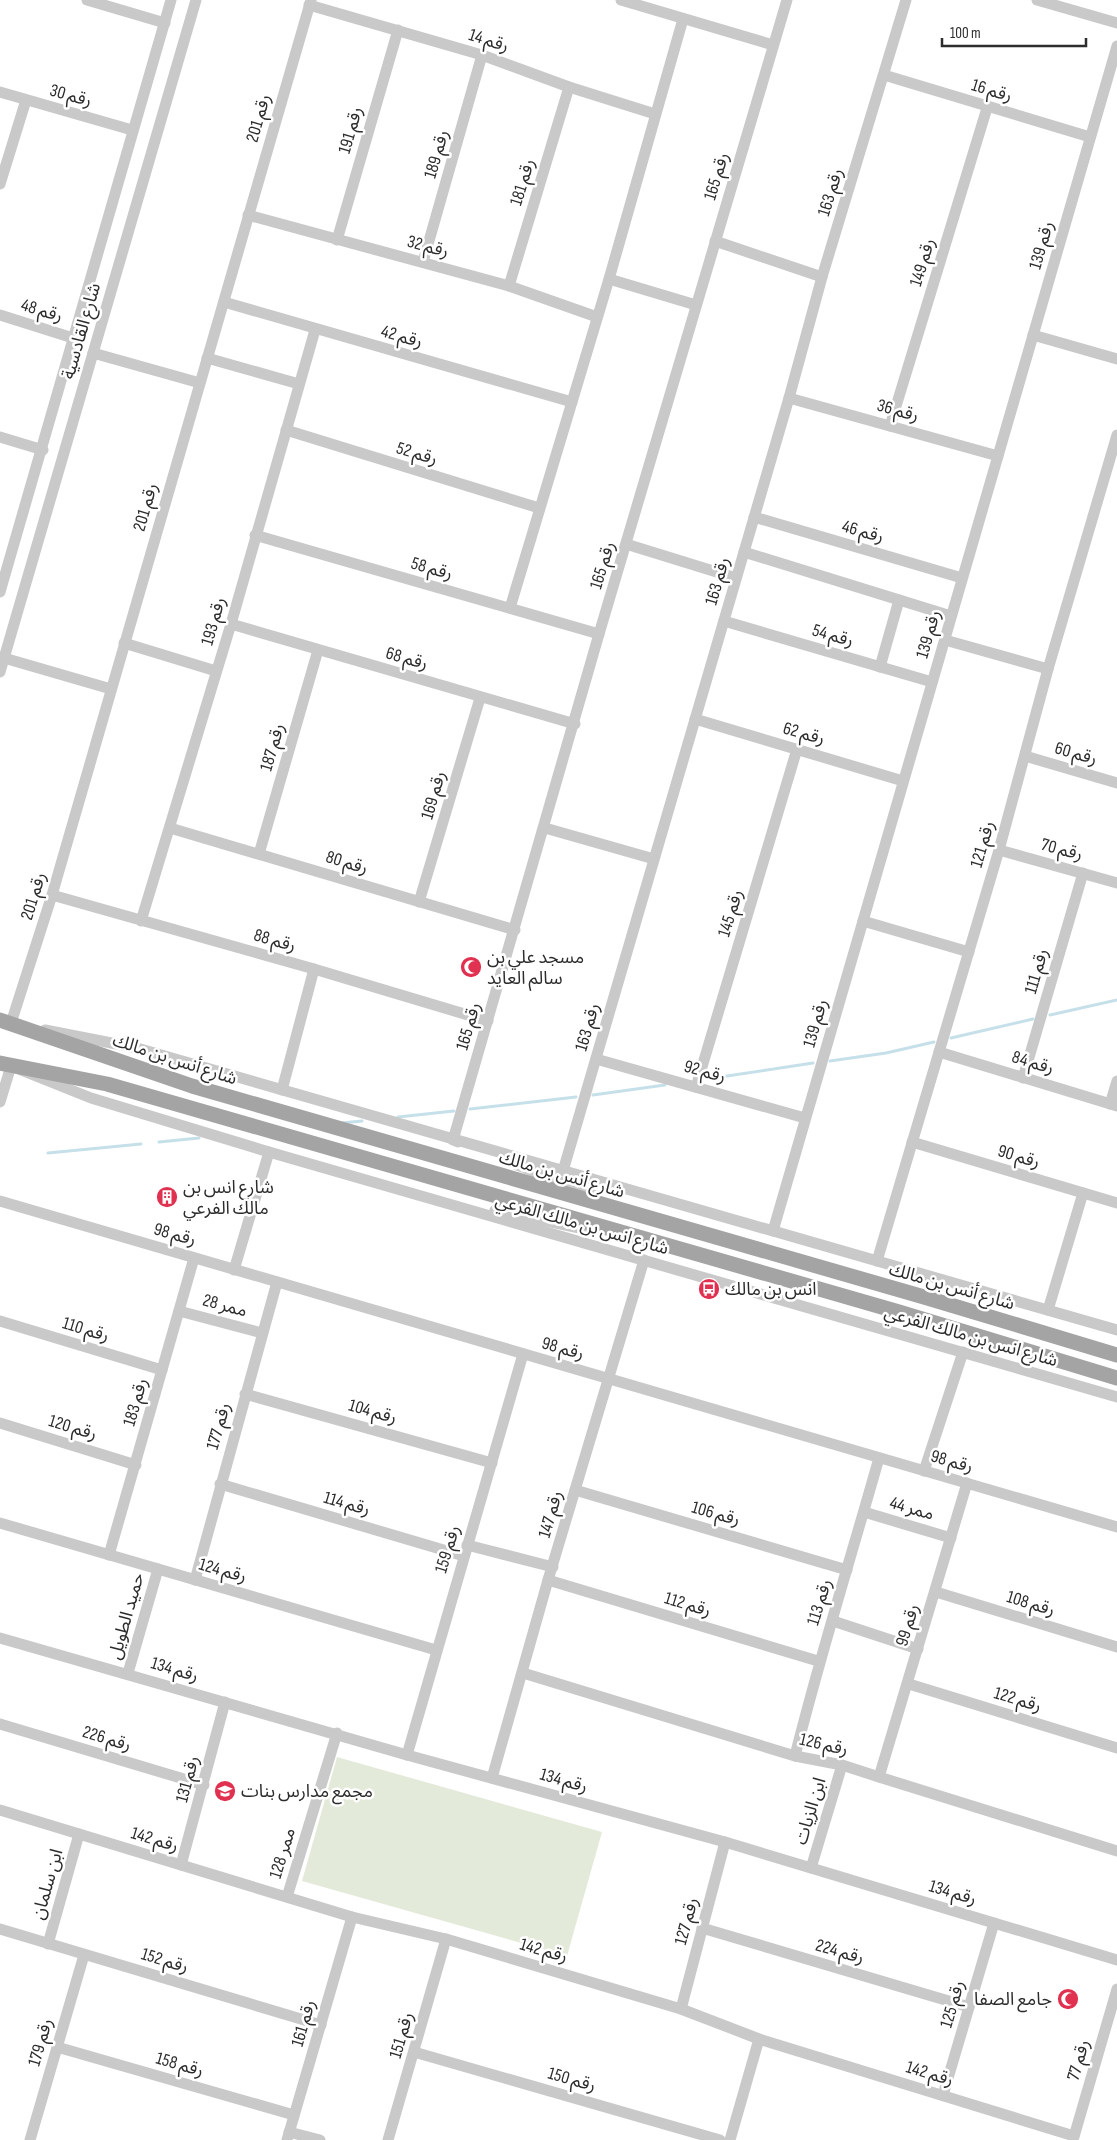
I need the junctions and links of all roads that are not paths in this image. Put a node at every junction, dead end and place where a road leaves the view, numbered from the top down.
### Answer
1 (87, 0) edge
2 (171, 0) edge
3 (196, 0) edge
4 (621, 0) edge
5 (787, 0) edge
6 (906, 0) edge
7 (1037, 0) edge
8 (310, 3) edge
9 (683, 18) junction
10 (165, 23) junction
11 (1117, 24) edge
12 (398, 30) junction
13 (774, 45) junction
14 (1117, 46) edge
15 (482, 55) junction
16 (884, 75) junction
17 (569, 87) junction
18 (0, 92) edge
19 (26, 100) junction
20 (987, 108) junction
21 (655, 114) junction
22 (132, 130) junction
23 (1090, 137) junction
24 (0, 184) edge
25 (248, 215) junction
26 (337, 240) junction
27 (715, 241) junction
28 (423, 262) junction
29 (822, 276) junction
30 (609, 279) junction
31 (509, 286) junction
32 (224, 302) junction
33 (696, 306) junction
34 (0, 315) edge
35 (597, 317) junction
36 (316, 330) junction
37 (1033, 335) junction
38 (73, 338) junction
39 (93, 353) junction
40 (207, 358) junction
41 (1117, 359) edge
42 (200, 383) junction
43 (300, 384) junction
44 (789, 398) junction
45 (572, 402) junction
46 (890, 426) junction
47 (286, 430) junction
48 (1117, 435) edge
49 (0, 437) edge
50 (43, 450) junction
51 (998, 456) junction
52 (539, 508) junction
53 (754, 517) junction
54 (255, 535) junction
55 (626, 544) junction
56 (744, 552) junction
57 (736, 578) junction
58 (962, 578) junction
59 (0, 592) edge
60 (899, 600) junction
61 (510, 608) junction
62 (951, 616) junction
63 (724, 621) junction
64 (231, 624) junction
65 (600, 634) junction
66 (945, 640) junction
67 (124, 643) junction
68 (318, 650) junction
69 (4, 658) junction
70 (880, 666) junction
71 (1048, 669) junction
72 (216, 671) junction
73 (0, 672) edge
74 (932, 682) junction
75 (111, 689) junction
76 (480, 698) junction
77 (695, 719) junction
78 (575, 724) junction
79 (797, 749) junction
80 (1025, 756) junction
81 (903, 781) junction
82 (1117, 783) edge
83 (170, 828) junction
84 (545, 828) junction
85 (999, 850) junction
86 (258, 854) junction
87 (654, 859) junction
88 (1083, 873) junction
89 (1117, 883) edge
90 (52, 895) junction
91 (419, 902) junction
92 (141, 921) junction
93 (863, 921) junction
94 (515, 930) junction
95 (968, 952) junction
96 (314, 969) junction
97 (488, 1021) junction
98 (6, 1022) edge
99 (939, 1052) junction
100 (596, 1059) junction
101 (6, 1065) edge
102 (1024, 1078) junction
103 (1117, 1081) edge
104 (696, 1087) junction
105 (282, 1090) junction
106 (0, 1102) edge
107 (1114, 1105) edge
108 (806, 1118) junction
109 (453, 1140) junction
110 (912, 1142) junction
111 (269, 1152) junction
112 (563, 1172) junction
113 (403, 1191) junction
114 (1083, 1193) junction
115 (0, 1202) edge
116 (1117, 1203) edge
117 (662, 1222) junction
118 (772, 1232) junction
119 (670, 1246) junction
120 (194, 1258) junction
121 (644, 1260) junction
122 (876, 1261) junction
123 (234, 1270) junction
124 (277, 1282) junction
125 (1048, 1310) junction
126 (179, 1311) junction
127 (0, 1321) edge
128 (1117, 1330) edge
129 (262, 1333) junction
130 (963, 1352) junction
131 (523, 1354) junction
132 (1117, 1355) edge
133 (162, 1370) junction
134 (1117, 1378) edge
135 (608, 1379) junction
136 (245, 1394) junction
137 (1117, 1397) edge
138 (0, 1423) edge
139 (879, 1458) junction
140 (492, 1463) junction
141 (136, 1465) junction
142 (924, 1471) junction
143 (967, 1483) junction
144 (220, 1484) junction
145 (575, 1490) junction
146 (864, 1512) junction
147 (0, 1523) edge
148 (1117, 1527) edge
149 (951, 1538) junction
150 (467, 1545) junction
151 (109, 1555) junction
152 (464, 1556) junction
153 (553, 1567) junction
154 (158, 1569) junction
155 (847, 1570) junction
156 (195, 1580) junction
157 (548, 1580) junction
158 (936, 1592) junction
159 (833, 1622) junction
160 (0, 1638) edge
161 (1117, 1647) edge
162 (918, 1649) junction
163 (436, 1650) junction
164 (818, 1661) junction
165 (128, 1673) junction
166 (523, 1673) junction
167 (909, 1684) junction
168 (225, 1702) junction
169 (0, 1724) edge
170 (337, 1733) junction
171 (1117, 1748) edge
172 (407, 1755) junction
173 (795, 1756) junction
174 (842, 1766) junction
175 (879, 1776) junction
176 (492, 1778) junction
177 (204, 1785) junction
178 (0, 1810) edge
179 (79, 1834) junction
180 (725, 1842) junction
181 (1117, 1851) edge
182 (181, 1865) junction
183 (811, 1868) junction
184 (287, 1897) junction
185 (352, 1917) junction
186 (994, 1922) junction
187 (702, 1928) junction
188 (0, 1929) edge
189 (446, 1939) junction
190 (48, 1944) junction
191 (84, 1954) junction
192 (1117, 1960) edge
193 (1117, 1989) edge
194 (969, 2007) junction
195 (681, 2008) junction
196 (321, 2025) junction
197 (759, 2039) junction
198 (57, 2047) junction
199 (414, 2052) junction
200 (943, 2095) junction
201 (294, 2115) junction
202 (288, 2136) edge
203 (689, 2136) edge
204 (1074, 2138) edge
205 (30, 2140) edge
206 (320, 2140) edge
207 (388, 2140) edge
208 (720, 2140) edge
209 (730, 2140) edge

1 - 10 street
2 - 10 street, شارع القادسية
3 - 39 street, شارع القادسية
4 - 9 street
5 - 13 street, رقم 165
6 - 16 street, رقم 163
7 - 11 street
8 - 12 street, رقم 14
8 - 25 street, رقم 201
9 - 13 street
9 - 21 street
10 - 22 street, شارع القادسية
12 - 15 street, رقم 14
12 - 26 street, رقم 191
13 - 27 street, رقم 165
14 - 23 street, رقم 139
15 - 17 street, رقم 14
15 - 28 street, رقم 189
16 - 20 street, رقم 16
16 - 29 street, رقم 163
17 - 21 street, رقم 14
17 - 31 street, رقم 181
18 - 19 street, رقم 30
19 - 22 street, رقم 30
19 - 24 street
20 - 23 street, رقم 16
20 - 46 street, رقم 149
21 - 30 street
22 - 38 street, شارع القادسية
23 - 37 street, رقم 139
25 - 26 street, رقم 32
25 - 32 street, رقم 201
26 - 28 street, رقم 32
27 - 29 street
27 - 33 street, رقم 165
28 - 31 street, رقم 32
29 - 44 street, رقم 163
30 - 33 street
30 - 35 street
31 - 35 street, رقم 32
32 - 36 street, رقم 42
32 - 40 street, رقم 201
33 - 55 street, رقم 165
34 - 38 street, رقم 48
35 - 45 street
36 - 43 street, رقم 193
36 - 45 street, رقم 42
37 - 41 street
37 - 51 street, رقم 139
38 - 50 street, شارع القادسية
39 - 42 street
39 - 69 street, شارع القادسية
40 - 42 street, رقم 201
40 - 43 street
42 - 67 street, رقم 201
43 - 47 street, رقم 193
44 - 46 street, رقم 36
44 - 53 street, رقم 163
45 - 52 street
46 - 51 street, رقم 36
47 - 52 street, رقم 52
47 - 54 street, رقم 193
48 - 71 street, رقم 121
49 - 50 street
50 - 59 street, شارع القادسية
51 - 58 street, رقم 139
52 - 61 street
53 - 56 street, رقم 163
53 - 58 street, رقم 46
54 - 61 street, رقم 58
54 - 64 street, رقم 193
55 - 57 street
55 - 65 street, رقم 165
56 - 57 street, رقم 163
56 - 60 street
57 - 63 street, رقم 163
58 - 62 street, رقم 139
60 - 62 street
60 - 70 street
61 - 65 street, رقم 58
62 - 66 street, رقم 139
63 - 70 street, رقم 54
63 - 77 street, رقم 163
64 - 68 street, رقم 68
64 - 72 street, رقم 193
65 - 78 street, رقم 165
66 - 71 street
66 - 74 street, رقم 139
67 - 72 street
67 - 75 street, رقم 201
68 - 76 street, رقم 68
68 - 86 street, رقم 187
69 - 73 street, شارع القادسية
69 - 75 street
70 - 74 street, رقم 54
71 - 80 street, رقم 121
72 - 83 street, رقم 193
74 - 81 street, رقم 139
75 - 90 street, رقم 201
76 - 78 street, رقم 68
76 - 91 street, رقم 169
77 - 79 street, رقم 62
77 - 87 street, رقم 163
78 - 84 street, رقم 165
79 - 81 street, رقم 62
79 - 104 street, رقم 145
80 - 82 street, رقم 60
80 - 85 street, رقم 121
81 - 93 street, رقم 139
83 - 86 street, رقم 80
83 - 92 street, رقم 193
84 - 87 street
84 - 94 street, رقم 165
85 - 88 street, رقم 70
85 - 95 street, رقم 121
86 - 91 street, رقم 80
87 - 100 street, رقم 163
88 - 89 street, رقم 70
88 - 102 street, رقم 111
90 - 92 street, رقم 88
90 - 98 street, رقم 201
91 - 94 street, رقم 80
92 - 96 street, رقم 88
93 - 95 street
93 - 108 street, رقم 139
94 - 97 street, رقم 165
95 - 99 street, رقم 121
96 - 97 street, رقم 88
96 - 105 street
97 - 109 street, رقم 165
98 - 105 street
98 - 117 main road, شارع أنس بن مالك
99 - 102 street, رقم 84
99 - 110 street, رقم 121
100 - 104 street, رقم 92
100 - 112 street, رقم 163
101 - 106 street
101 - 111 street, شارع انس بن مالك الفرعي
101 - 119 main road
102 - 107 street, رقم 84
103 - 107 street
104 - 108 street, رقم 92
105 - 109 street
108 - 118 street, رقم 139
109 - 112 street
109 - 117 street
110 - 114 street, رقم 90
110 - 122 street, رقم 121
111 - 113 street, شارع انس بن مالك الفرعي
111 - 123 street
112 - 118 street
113 - 119 street
113 - 121 street, شارع انس بن مالك الفرعي
114 - 116 street, رقم 90
114 - 125 street
115 - 120 street, رقم 98
117 - 132 main road, شارع أنس بن مالك
118 - 122 street
119 - 134 main road
120 - 123 street, رقم 98
120 - 126 street, رقم 183
121 - 130 street, شارع انس بن مالك الفرعي
121 - 135 street, رقم 147
122 - 125 street
123 - 124 street, رقم 98
124 - 129 street, رقم 177
124 - 131 street, رقم 98
125 - 128 street
126 - 129 street, ممر 28
126 - 133 street, رقم 183
127 - 133 street, رقم 110
129 - 136 street, رقم 177
130 - 137 street, شارع انس بن مالك الفرعي
130 - 142 street
131 - 135 street, رقم 98
131 - 140 street, رقم 159
133 - 141 street, رقم 183
135 - 139 street, رقم 98
135 - 145 street, رقم 147
136 - 140 street, رقم 104
136 - 144 street, رقم 177
138 - 141 street, رقم 120
139 - 142 street, رقم 98
139 - 146 street, رقم 113
140 - 150 street, رقم 159
141 - 151 street, رقم 183
142 - 143 street, رقم 98
143 - 148 street, رقم 98
143 - 149 street, رقم 99
144 - 152 street, رقم 114
144 - 156 street, رقم 177
145 - 153 street, رقم 147
145 - 155 street, رقم 106
146 - 149 street, ممر 44
146 - 155 street, رقم 113
147 - 151 street, رقم 124
149 - 158 street, رقم 99
150 - 152 street, رقم 159
150 - 153 street
151 - 154 street, رقم 124
152 - 163 street, رقم 159
153 - 157 street, رقم 147
154 - 156 street, رقم 124
154 - 165 street, حميد الطويل
155 - 159 street, رقم 113
156 - 163 street, رقم 124
157 - 164 street, رقم 112
157 - 166 street, رقم 147
158 - 161 street, رقم 108
158 - 162 street, رقم 99
159 - 162 street
159 - 164 street, رقم 113
160 - 165 street, رقم 134
162 - 167 street, رقم 99
163 - 172 street, رقم 159
164 - 173 street, رقم 113
165 - 168 street, رقم 134
166 - 173 street, رقم 126
166 - 176 street, رقم 147
167 - 171 street, رقم 122
167 - 175 street, رقم 99
168 - 170 street, رقم 134
168 - 177 street, رقم 131
169 - 177 street, رقم 226
170 - 172 street, رقم 134
170 - 184 street, ممر 128
172 - 176 street, رقم 134
173 - 174 street, رقم 126
174 - 175 street, رقم 126
174 - 183 street, ابن الزيات
175 - 181 street, رقم 126
176 - 180 street, رقم 134
177 - 182 street, رقم 131
178 - 179 street, رقم 142
179 - 182 street, رقم 142
179 - 190 street, ابن سلمان
180 - 183 street, رقم 134
180 - 187 street, رقم 127
182 - 184 street, رقم 142
183 - 186 street, رقم 134
184 - 185 street, رقم 142
185 - 189 street, رقم 142
185 - 196 street, رقم 161
186 - 192 street, رقم 134
186 - 194 street, رقم 125
187 - 194 street, رقم 224
187 - 195 street, رقم 127
188 - 190 street, رقم 152
189 - 195 street, رقم 142
189 - 199 street, رقم 151
190 - 191 street, رقم 152
191 - 196 street, رقم 152
191 - 198 street, رقم 179
193 - 204 street, رقم 77
194 - 200 street, رقم 125
195 - 197 street, رقم 142
196 - 201 street, رقم 161
197 - 200 street, رقم 142
197 - 209 street
198 - 201 street, رقم 158
198 - 205 street, رقم 179
199 - 203 street, رقم 150
199 - 207 street, رقم 151
200 - 204 street, رقم 142
201 - 202 street, رقم 161
202 - 206 street
203 - 208 street, رقم 150

